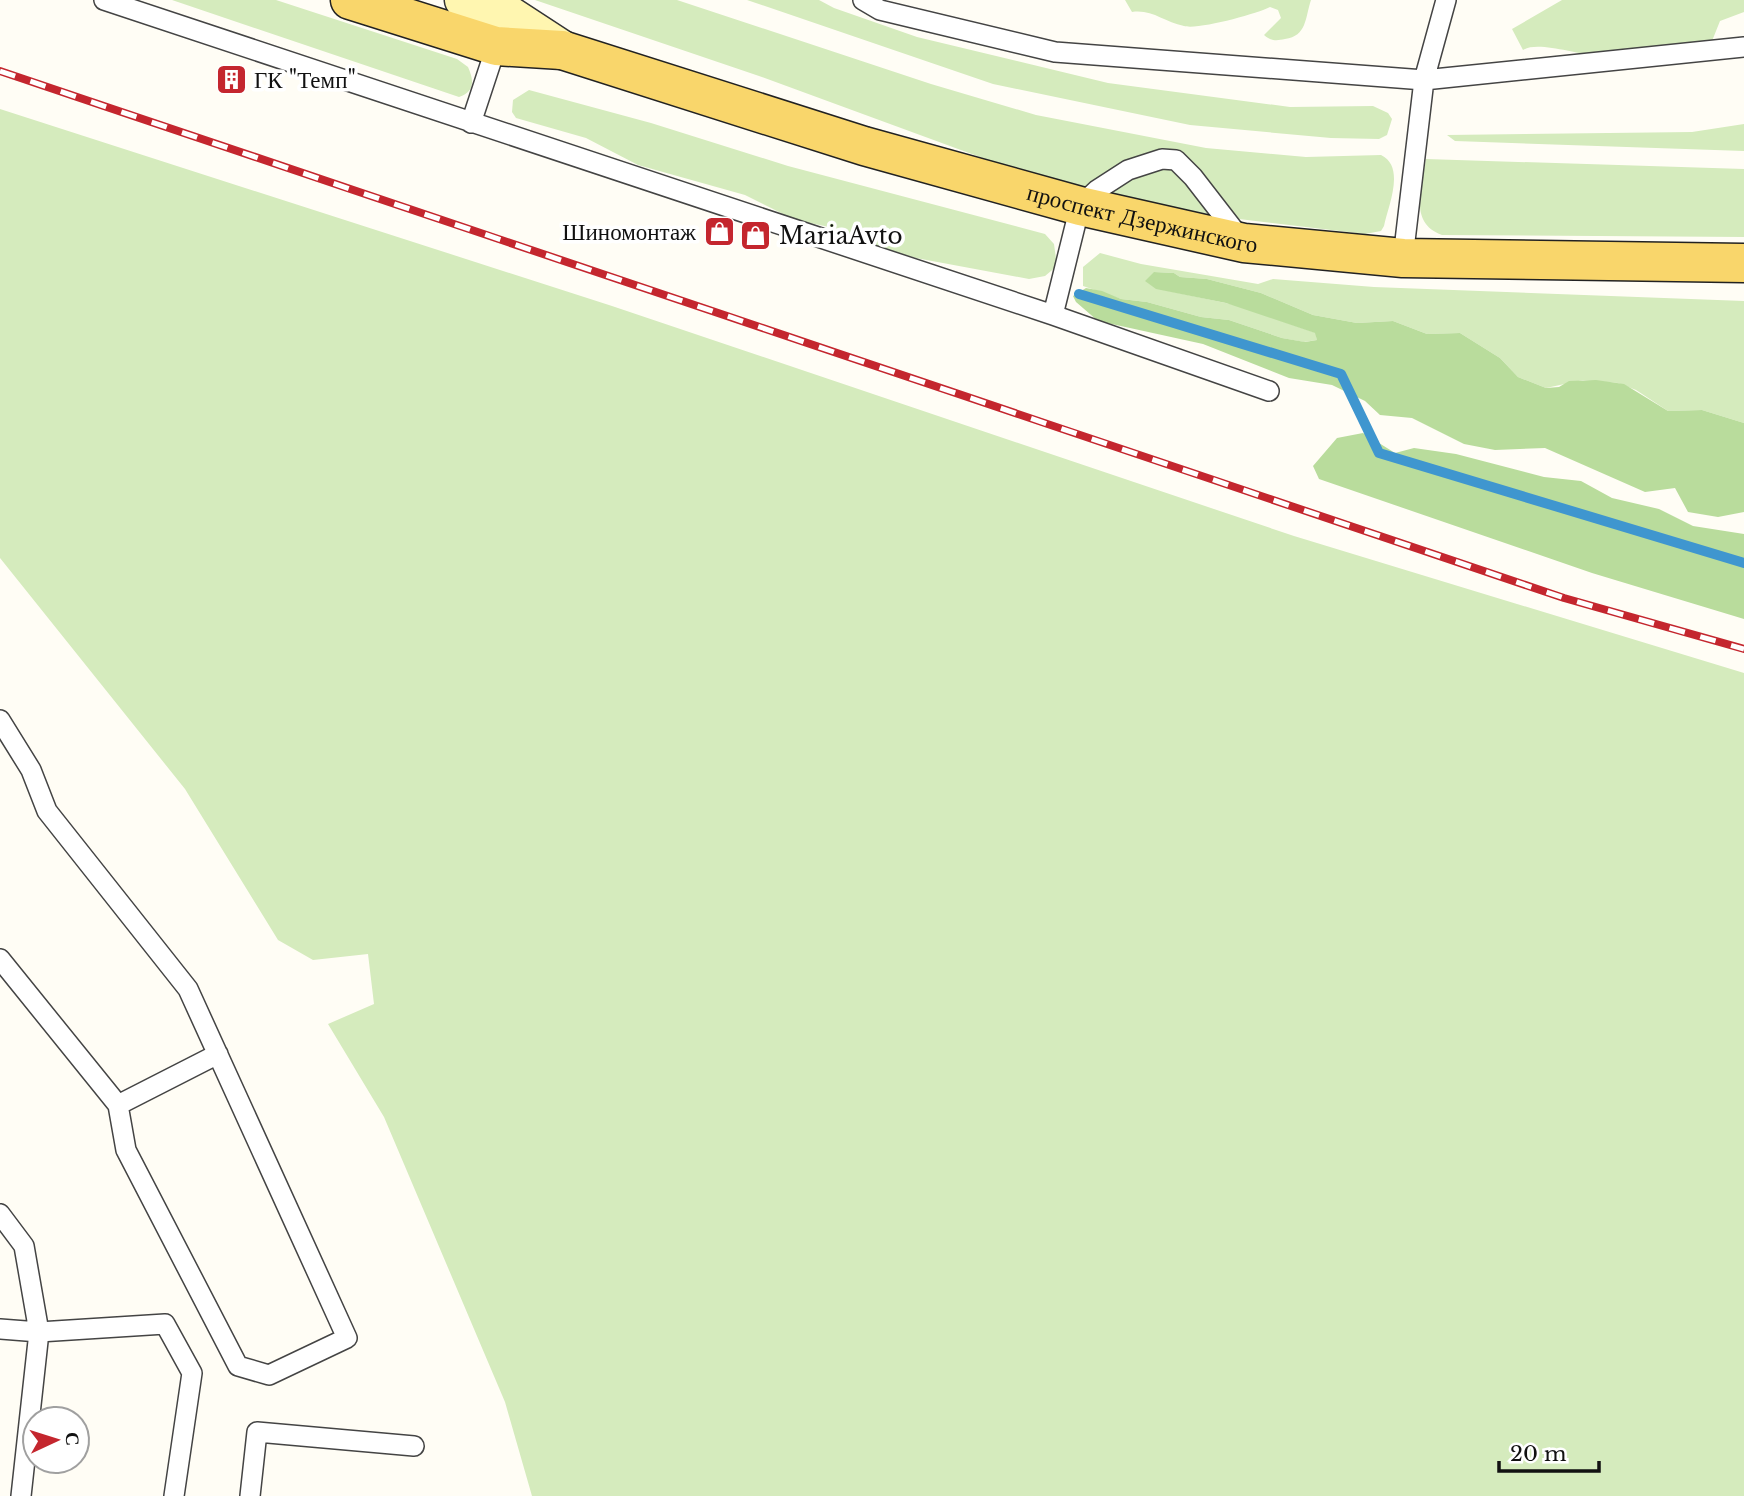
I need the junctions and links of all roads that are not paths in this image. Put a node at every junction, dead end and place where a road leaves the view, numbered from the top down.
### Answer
1 (104, 0) edge
2 (351, 0) edge
3 (464, 0) edge
4 (863, 0) edge
5 (1446, 0) edge
6 (501, 30) junction
7 (1744, 47) edge
8 (1424, 80) junction
9 (471, 123) junction
10 (1080, 206) junction
11 (1244, 243) junction
12 (1403, 258) junction
13 (1744, 263) edge
14 (1053, 315) junction
15 (1269, 391) dead end
16 (0, 720) edge
17 (0, 959) edge
18 (218, 1054) junction
19 (118, 1105) junction
20 (0, 1214) edge
21 (0, 1244) edge
22 (24, 1246) junction
23 (0, 1329) edge
24 (39, 1332) junction
25 (414, 1446) dead end
26 (21, 1496) edge
27 (174, 1496) edge
28 (250, 1496) edge

1 - 9 lane
2 - 6 main road, проспект Дзержинского
3 - 6 main road, проспект Дзержинского
4 - 8 lane
5 - 8 lane
6 - 9 lane
6 - 10 main road, проспект Дзержинского
7 - 8 lane
8 - 12 lane
9 - 14 lane
10 - 11 main road, проспект Дзержинского
10 - 11 lane
10 - 14 lane
11 - 12 main road, проспект Дзержинского
12 - 13 main road, проспект Дзержинского
14 - 15 lane
16 - 18 lane
17 - 19 lane
18 - 19 lane
18 - 19 lane
20 - 22 lane
21 - 22 lane
22 - 24 lane
23 - 24 lane
24 - 26 lane
24 - 27 lane
25 - 28 lane

